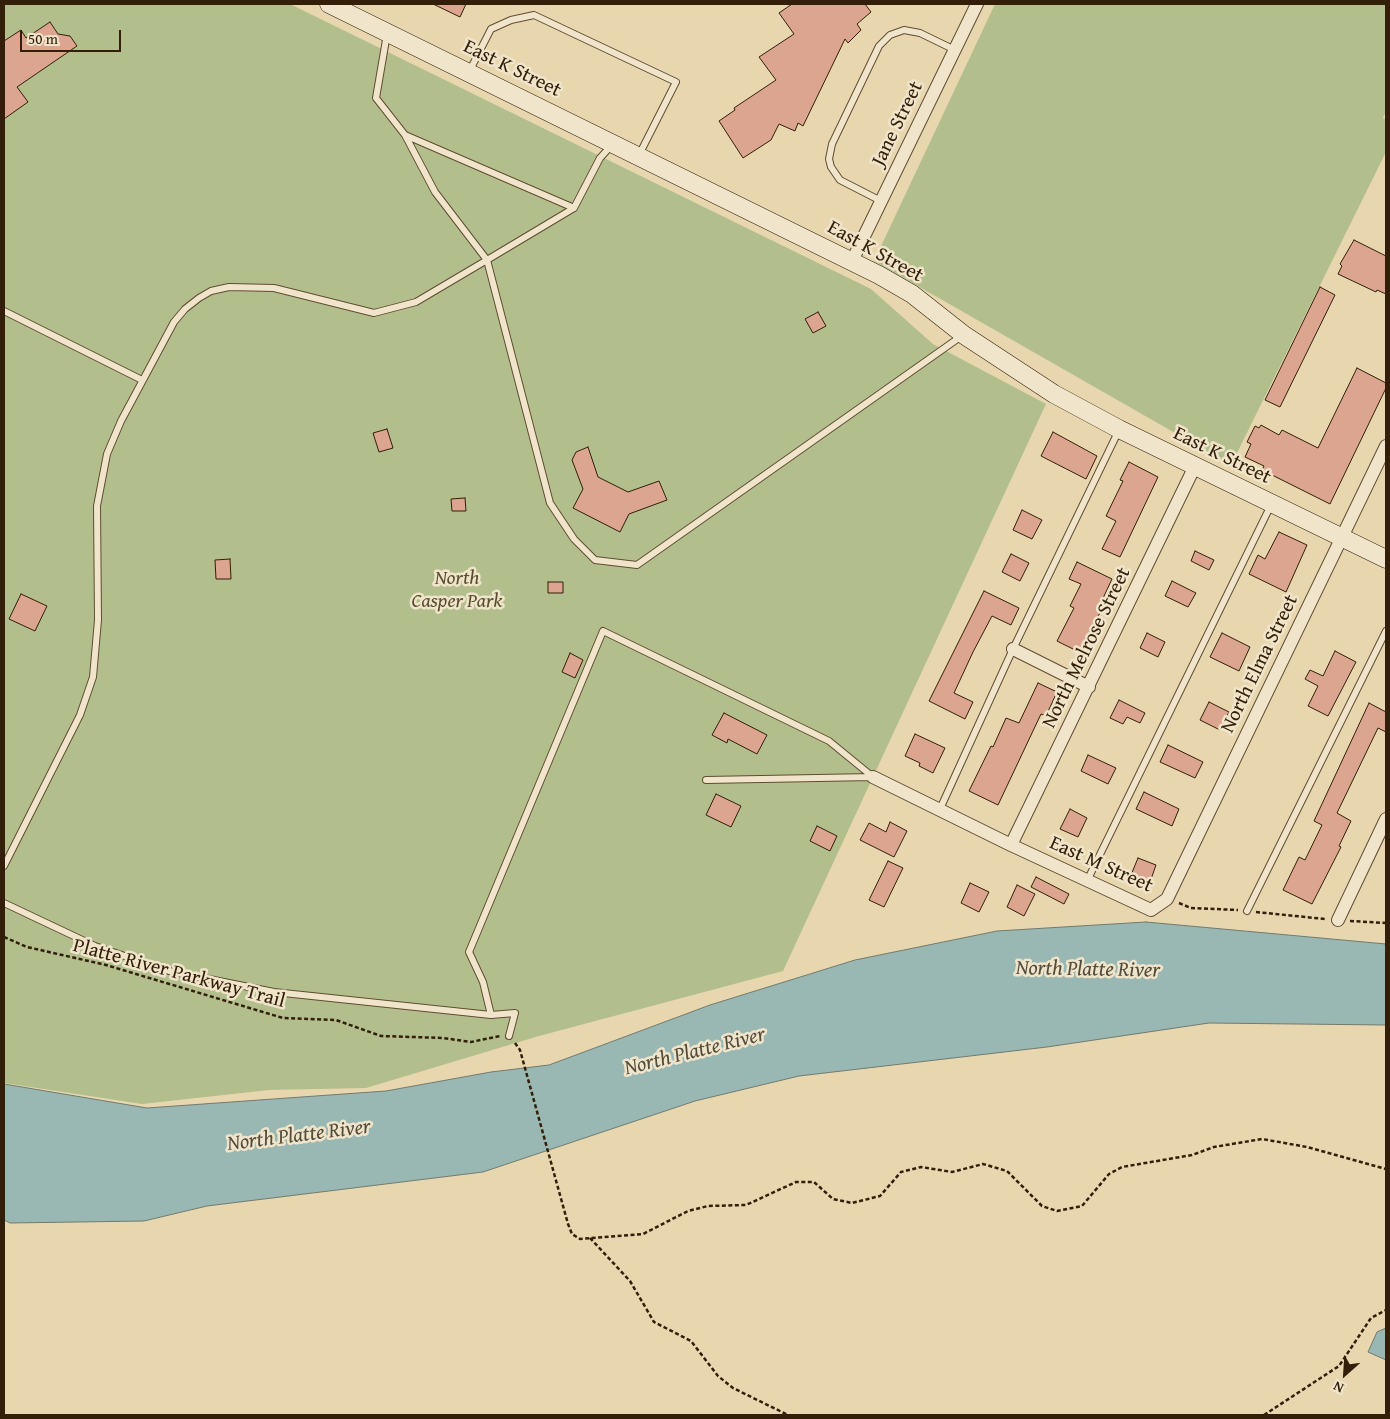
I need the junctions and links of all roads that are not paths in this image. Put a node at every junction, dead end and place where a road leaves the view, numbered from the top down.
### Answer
1 (329, 4) edge
2 (977, 4) edge
3 (388, 32) junction
4 (955, 50) junction
5 (469, 72) junction
6 (405, 135) junction
7 (614, 143) junction
8 (639, 155) junction
9 (881, 201) junction
10 (574, 208) junction
11 (487, 260) junction
12 (852, 261) junction
13 (4, 311) edge
14 (964, 334) junction
15 (142, 380) junction
16 (1119, 429) junction
17 (1386, 446) edge
18 (1195, 466) junction
19 (1271, 504) junction
20 (1341, 538) junction
21 (1386, 560) edge
22 (1386, 631) edge
23 (1012, 650) junction
24 (1089, 687) junction
25 (873, 777) junction
26 (706, 780) dead end
27 (940, 809) junction
28 (1386, 819) edge
29 (1011, 845) junction
30 (4, 866) edge
31 (1087, 881) junction
32 (1168, 899) joint
33 (4, 903) edge
34 (1247, 911) road end
35 (1338, 920) road end
36 (490, 1015) junction
37 (509, 1036) road end

1 - 3 street, East K Street
2 - 4 street, Jane Street
3 - 5 street, East K Street
3 - 6 lane
4 - 9 street, Jane Street
4 - 9 lane
5 - 7 street, East K Street
5 - 8 lane
6 - 10 lane
6 - 11 lane
7 - 8 street, East K Street
7 - 10 lane
8 - 12 street, East K Street
9 - 12 street, Jane Street
10 - 11 lane
11 - 14 lane
11 - 15 lane
12 - 14 street, East K Street
13 - 15 lane
14 - 16 street, East K Street
15 - 30 lane
16 - 18 street, East K Street
16 - 23 lane
17 - 20 street, North Elma Street
18 - 19 street, East K Street
18 - 24 street, North Melrose Street
19 - 20 street, East K Street
19 - 31 lane
20 - 21 street, East K Street
20 - 32 street, North Elma Street
22 - 34 lane
23 - 24 street
23 - 27 lane
24 - 29 street, North Melrose Street
25 - 26 lane
25 - 27 street, East M Street
25 - 36 lane
27 - 29 street, East M Street
28 - 35 street
29 - 31 street, East M Street
31 - 32 street, East M Street
33 - 36 lane
36 - 37 lane

